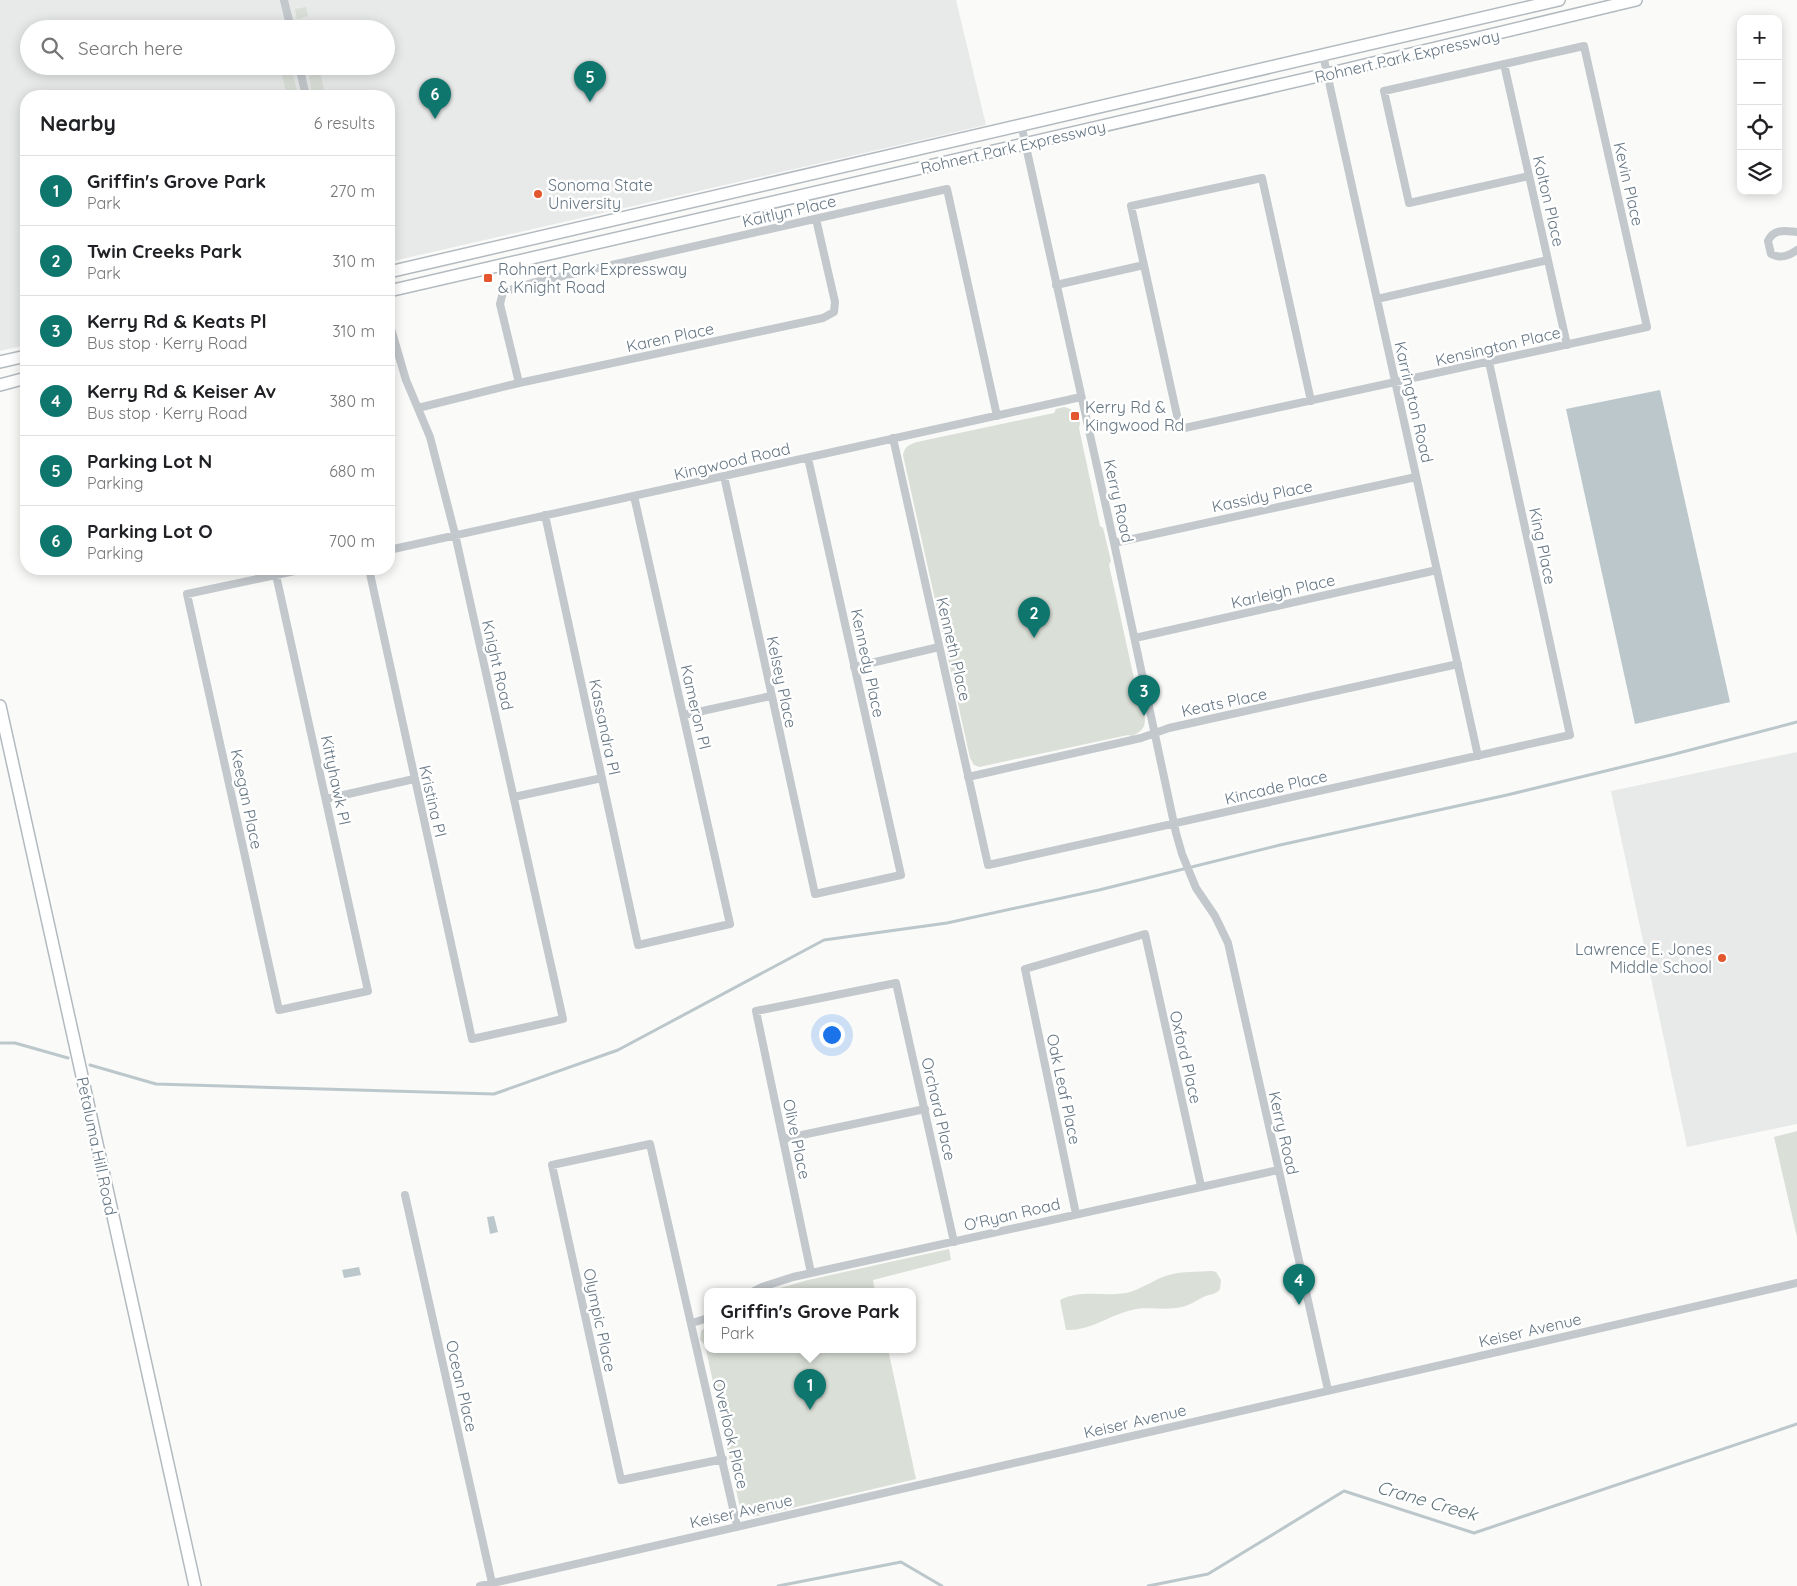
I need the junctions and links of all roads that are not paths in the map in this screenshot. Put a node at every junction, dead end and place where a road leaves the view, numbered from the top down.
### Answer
1 (284, 0) edge
2 (1559, 0) edge
3 (1636, 0) edge
4 (289, 20) edge
5 (1323, 55) junction
6 (1504, 64) junction
7 (1328, 74) junction
8 (301, 75) edge
9 (305, 90) edge
10 (1021, 124) junction
11 (1026, 144) junction
12 (1529, 176) junction
13 (816, 219) junction
14 (1797, 232) edge
15 (1797, 250) edge
16 (1548, 260) junction
17 (1144, 265) junction
18 (395, 271) edge
19 (1056, 285) junction
20 (395, 291) edge
21 (1377, 299) junction
22 (1647, 327) joint
23 (395, 344) edge
24 (1567, 344) junction
25 (20, 357) edge
26 (0, 362) edge
27 (1489, 362) junction
28 (20, 380) edge
29 (519, 383) junction
30 (1395, 383) junction
31 (0, 385) edge
32 (1081, 397) junction
33 (1311, 401) junction
34 (418, 408) junction
35 (998, 416) junction
36 (893, 438) junction
37 (808, 458) junction
38 (724, 476) junction
39 (1416, 477) junction
40 (634, 496) junction
41 (545, 515) junction
42 (455, 534) junction
43 (1114, 543) junction
44 (395, 549) edge
45 (1437, 570) junction
46 (276, 575) joint
47 (370, 575) edge
48 (1135, 638) junction
49 (939, 647) junction
50 (1458, 664) junction
51 (854, 667) junction
52 (771, 696) junction
53 (0, 706) edge
54 (684, 715) junction
55 (1155, 733) junction
56 (1570, 735) joint
57 (1478, 756) junction
58 (968, 777) junction
59 (602, 778) junction
60 (414, 779) junction
61 (514, 796) junction
62 (326, 799) junction
63 (1175, 824) junction
64 (988, 865) joint
65 (815, 894) joint
66 (638, 945) joint
67 (1025, 969) joint
68 (368, 990) joint
69 (756, 1011) joint
70 (563, 1019) joint
71 (924, 1109) junction
72 (783, 1140) junction
73 (552, 1165) joint
74 (1278, 1170) junction
75 (1201, 1186) junction
76 (405, 1194) dead end
77 (1076, 1214) junction
78 (954, 1242) junction
79 (811, 1273) junction
80 (1797, 1282) edge
81 (761, 1288) edge
82 (704, 1319) edge
83 (692, 1323) junction
84 (1328, 1390) junction
85 (723, 1459) junction
86 (737, 1526) junction
87 (492, 1583) junction
88 (195, 1586) edge
89 (480, 1586) edge

1 - 4 street
2 - 5 main road, Rohnert Park Expressway
3 - 7 main road, Rohnert Park Expressway
5 - 7 street, Karrington Road
5 - 10 main road, Rohnert Park Expressway
6 - 12 street, Kolton Place
6 - 12 street
6 - 22 street, Kevin Place
7 - 11 main road, Rohnert Park Expressway
7 - 21 street, Karrington Road
8 - 9 street
10 - 11 street, Kerry Road
10 - 18 main road, Rohnert Park Expressway
11 - 19 street, Kerry Road
11 - 20 main road, Rohnert Park Expressway
12 - 16 street, Kolton Place
13 - 29 street, Kaitlyn Place
13 - 29 street, Karen Place
13 - 35 street, Kaitlyn Place
14 - 15 street
16 - 21 street
16 - 24 street, Kolton Place
17 - 19 street
17 - 33 street, Kensington Place
17 - 33 street
19 - 32 street, Kerry Road
21 - 30 street, Karrington Road
22 - 24 street, Kensington Place
23 - 34 street, Knight Road
24 - 27 street, Kensington Place
25 - 26 main road
27 - 30 street, Kensington Place
27 - 56 street, King Place
28 - 31 main road
29 - 34 street, Karen Place
30 - 33 street, Kensington Place
30 - 39 street, Karrington Road
32 - 35 street, Kingwood Road
32 - 43 street, Kerry Road
34 - 42 street, Knight Road
35 - 36 street, Kingwood Road
36 - 37 street, Kingwood Road
36 - 49 street, Kenneth Place
37 - 38 street, Kingwood Road
37 - 51 street, Kennedy Place
38 - 40 street, Kingwood Road
38 - 52 street, Kelsey Place
39 - 43 street, Kassidy Place
39 - 45 street, Karrington Road
40 - 41 street, Kingwood Road
40 - 54 street, Kameron Pl
41 - 42 street, Kingwood Road
41 - 59 street, Kassandra Pl
42 - 44 street, Kingwood Road
42 - 61 street, Knight Road
43 - 48 street, Kerry Road
45 - 48 street, Karleigh Place
45 - 50 street, Karrington Road
46 - 62 street, Kittyhawk Pl
46 - 68 street, Keegan Place
47 - 60 street, Kristina Pl
48 - 55 street, Kerry Road
49 - 51 street
49 - 58 street, Kenneth Place
50 - 55 street, Keats Place
50 - 57 street, Karrington Road
51 - 65 street, Kennedy Place
52 - 54 street
52 - 65 street, Kelsey Place
53 - 88 main road, Petaluma Hill Road
54 - 66 street, Kameron Pl
55 - 58 street, Keats Place
55 - 63 street, Kerry Road
56 - 57 street, Kincade Place
57 - 63 street, Kincade Place
58 - 64 street, Kenneth Place
59 - 61 street
59 - 66 street, Kassandra Pl
60 - 62 street
60 - 70 street, Kristina Pl
61 - 70 street, Knight Road
62 - 68 street, Kittyhawk Pl
63 - 64 street, Kincade Place
63 - 74 street, Kerry Road
67 - 75 street, Oxford Place
67 - 77 street, Oak Leaf Place
69 - 71 street, Orchard Place
69 - 72 street, Olive Place
71 - 72 street
71 - 78 street, Orchard Place
72 - 79 street, Olive Place
73 - 83 street, Overlook Place
73 - 85 street, Olympic Place
74 - 75 street, O'Ryan Road
74 - 84 street, Kerry Road
75 - 77 street, O'Ryan Road
76 - 87 street, Ocean Place
77 - 78 street, O'Ryan Road
78 - 79 street, O'Ryan Road
79 - 81 street, O'Ryan Road
80 - 84 street, Keiser Avenue
82 - 83 street
83 - 85 street, Overlook Place
84 - 86 street, Keiser Avenue
85 - 86 street, Overlook Place
86 - 87 street, Keiser Avenue
87 - 89 street, Keiser Avenue

